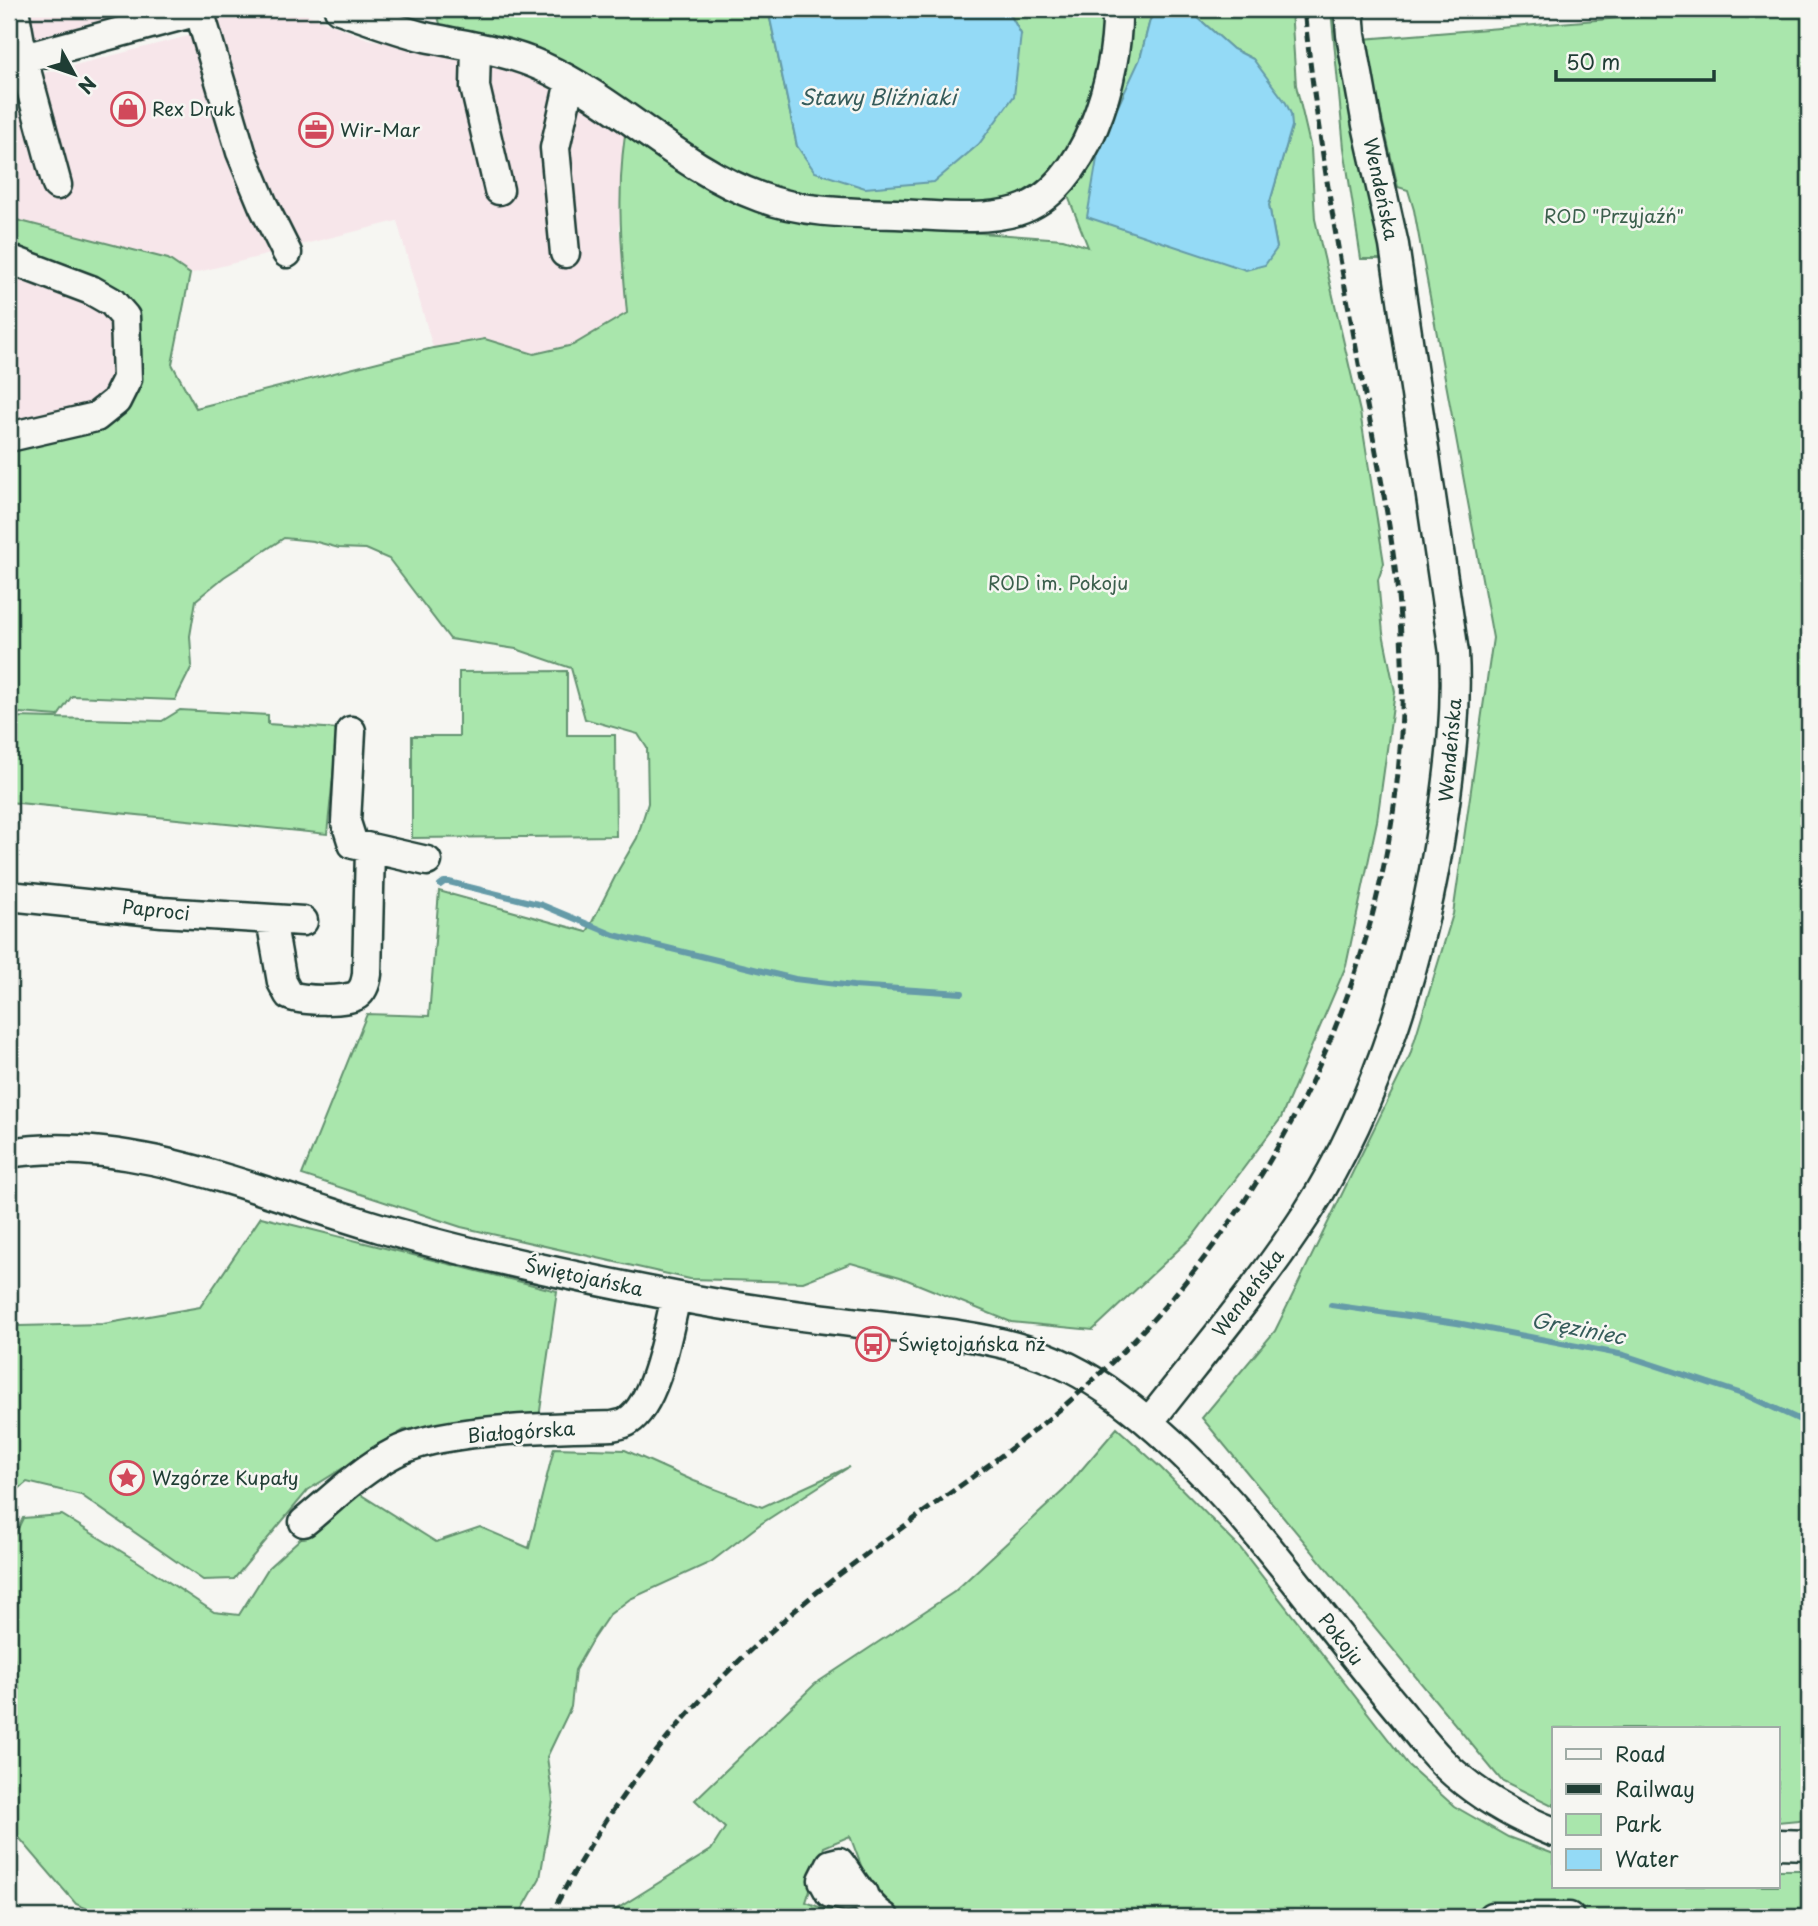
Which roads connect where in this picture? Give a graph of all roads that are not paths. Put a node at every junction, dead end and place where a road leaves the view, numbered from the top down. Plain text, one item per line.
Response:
1 (14, 9) edge
2 (339, 9) edge
3 (1117, 9) edge
4 (1349, 9) edge
5 (202, 10) edge
6 (476, 47) junction
7 (16, 61) edge
8 (570, 81) junction
9 (57, 185) dead end
10 (499, 190) dead end
11 (287, 253) dead end
12 (565, 253) dead end
13 (9, 258) edge
14 (9, 436) edge
15 (351, 731) dead end
16 (370, 849) junction
17 (427, 862) dead end
18 (9, 896) edge
19 (271, 919) junction
20 (303, 921) dead end
21 (9, 1153) edge
22 (676, 1297) junction
23 (1149, 1422) junction
24 (304, 1522) dead end
25 (1552, 1831) edge
26 (1780, 1844) edge
27 (1809, 1845) edge
28 (863, 1894) dead end
29 (884, 1917) edge
30 (1492, 1917) edge
31 (1569, 1917) edge

1 - 7 street
2 - 6 street
3 - 8 street
4 - 23 street, Wendeńska
5 - 7 street
5 - 11 street
6 - 8 street
6 - 10 street
7 - 9 street
8 - 12 street
13 - 14 street
15 - 16 street
16 - 17 street
16 - 19 street
18 - 19 street, Paproci
19 - 20 street, Paproci
21 - 22 street, Świętojańska
22 - 23 street, Świętojańska
22 - 24 street, Białogórska
23 - 25 street, Pokoju
26 - 27 street
28 - 29 street
30 - 31 street

